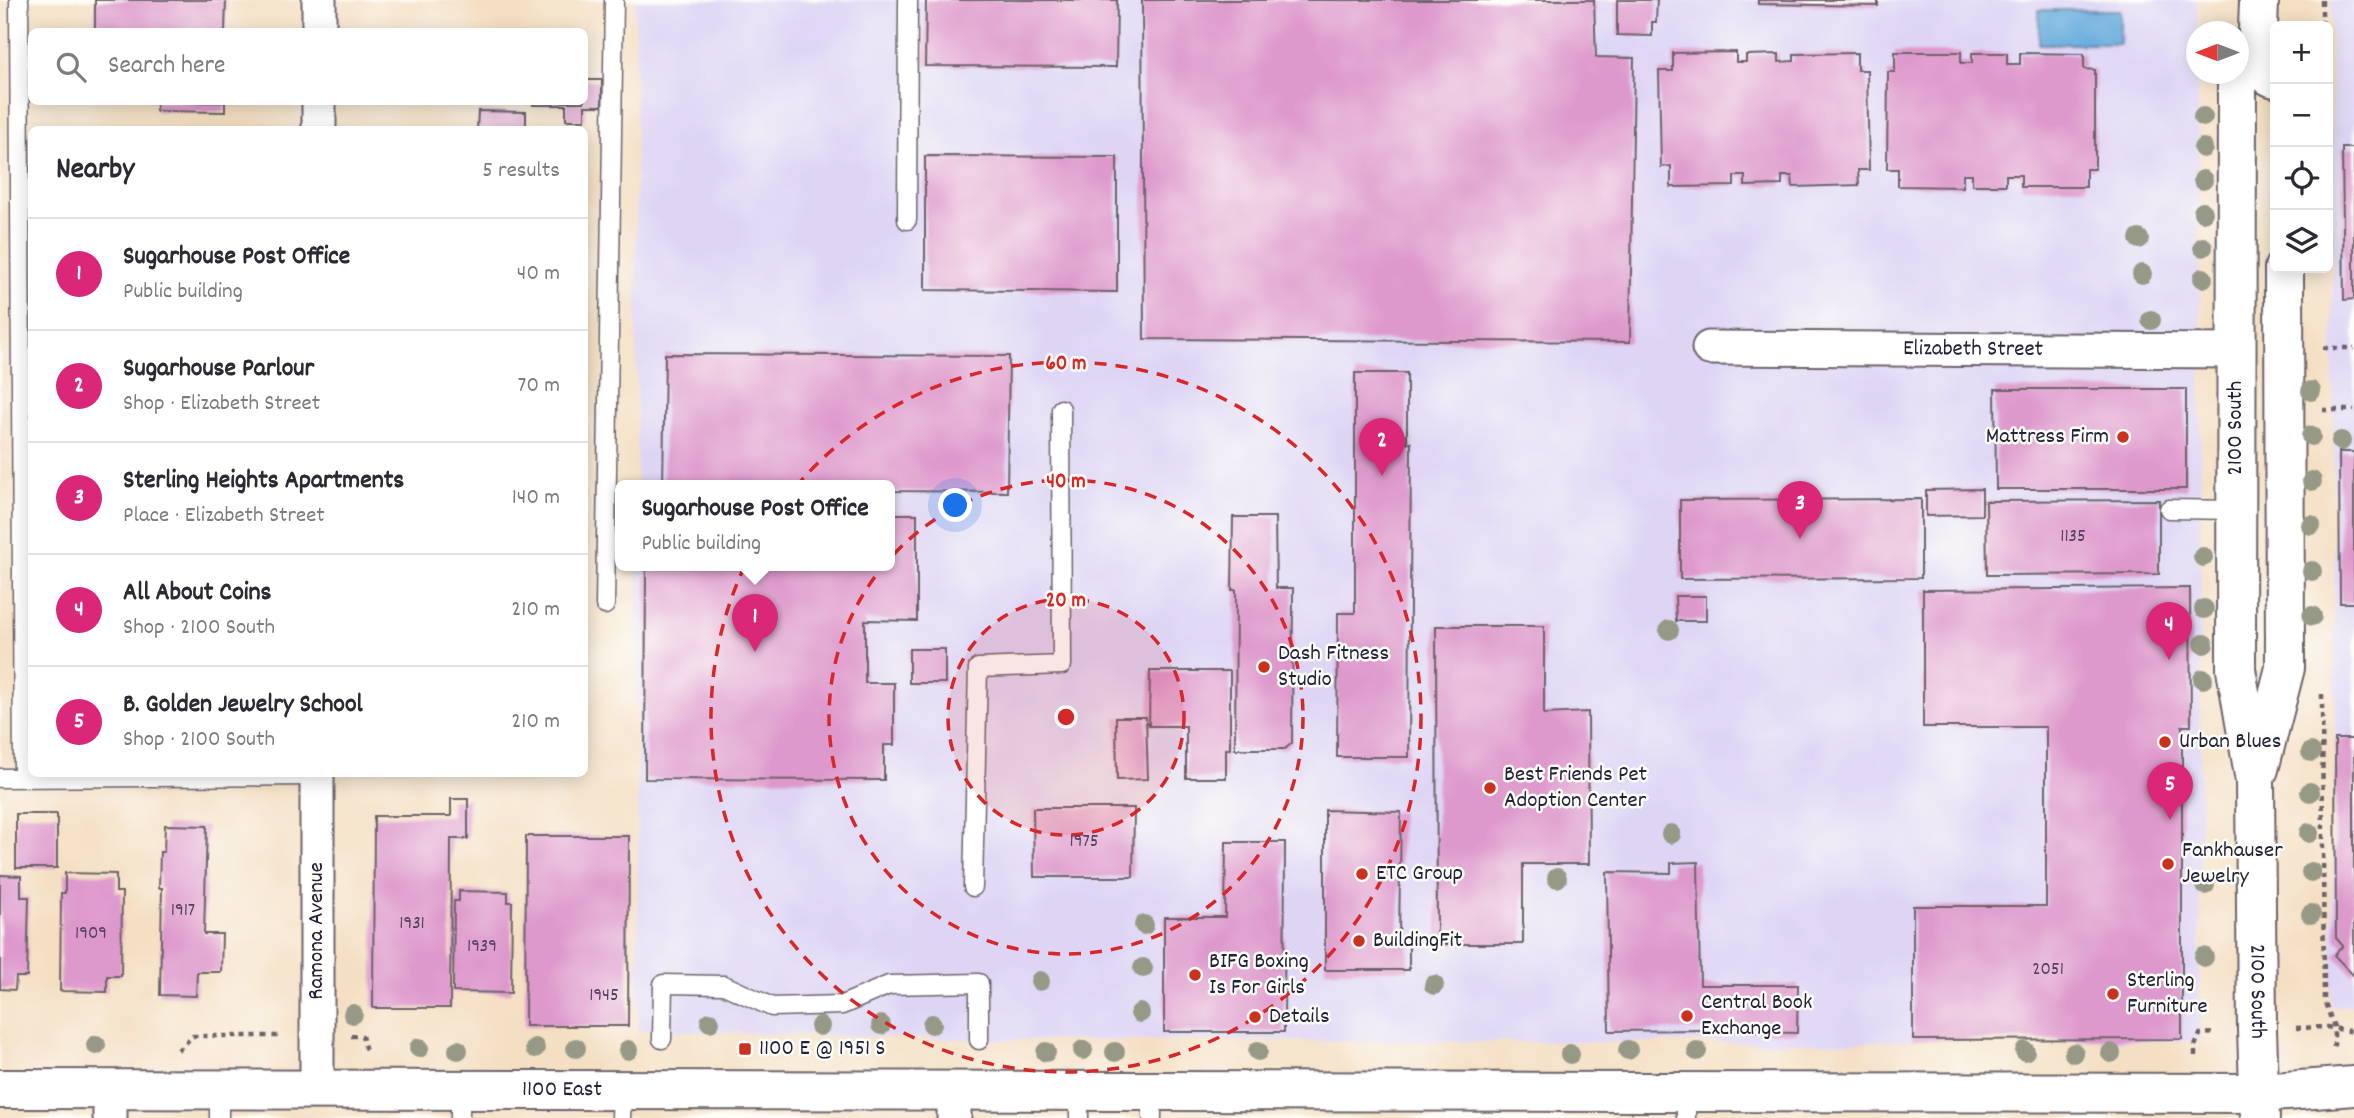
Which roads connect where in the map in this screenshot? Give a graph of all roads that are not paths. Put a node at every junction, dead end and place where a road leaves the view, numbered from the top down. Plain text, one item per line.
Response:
1 (19, 0) edge
2 (319, 0) edge
3 (614, 0) edge
4 (908, 0) edge
5 (2238, 0) edge
6 (2259, 0) edge
7 (2283, 0) edge
8 (2238, 21) edge
9 (2283, 21) edge
10 (319, 28) edge
11 (2270, 76) edge
12 (2237, 84) edge
13 (319, 105) edge
14 (319, 126) edge
15 (908, 220) dead end
16 (2284, 273) edge
17 (1709, 348) dead end
18 (2236, 351) junction
19 (1061, 409) dead end
20 (2169, 509) dead end
21 (2236, 510) junction
22 (605, 605) dead end
23 (121, 777) edge
24 (317, 777) edge
25 (0, 778) edge
26 (23, 778) junction
27 (2255, 781) junction
28 (973, 887) dead end
29 (662, 1039) dead end
30 (979, 1040) dead end
31 (2354, 1086) edge
32 (0, 1089) edge
33 (317, 1089) junction
34 (110, 1104) edge
35 (219, 1104) edge
36 (460, 1104) edge
37 (622, 1104) edge
38 (954, 1104) edge
39 (1079, 1104) edge
40 (1152, 1104) edge
41 (1686, 1105) edge
42 (2259, 1105) edge

1 - 26 lane
2 - 10 street
3 - 22 lane
4 - 15 lane
5 - 8 street
6 - 11 street
7 - 9 street
12 - 18 street, 2100 South
13 - 14 street
16 - 27 street, 2100 South
17 - 18 street, Elizabeth Street
18 - 21 street, 2100 South
19 - 28 lane
20 - 21 lane
21 - 27 street, 2100 South
23 - 26 lane
24 - 33 street, Ramona Avenue
25 - 26 lane
27 - 42 street, 2100 South
29 - 30 lane
31 - 42 street, 1100 East
32 - 34 street, 1100 East
33 - 35 street, 1100 East
33 - 36 street, 1100 East
34 - 35 street, 1100 East
36 - 37 street, 1100 East
37 - 38 street, 1100 East
38 - 39 street, 1100 East
39 - 40 street, 1100 East
40 - 41 street, 1100 East
41 - 42 street, 1100 East

